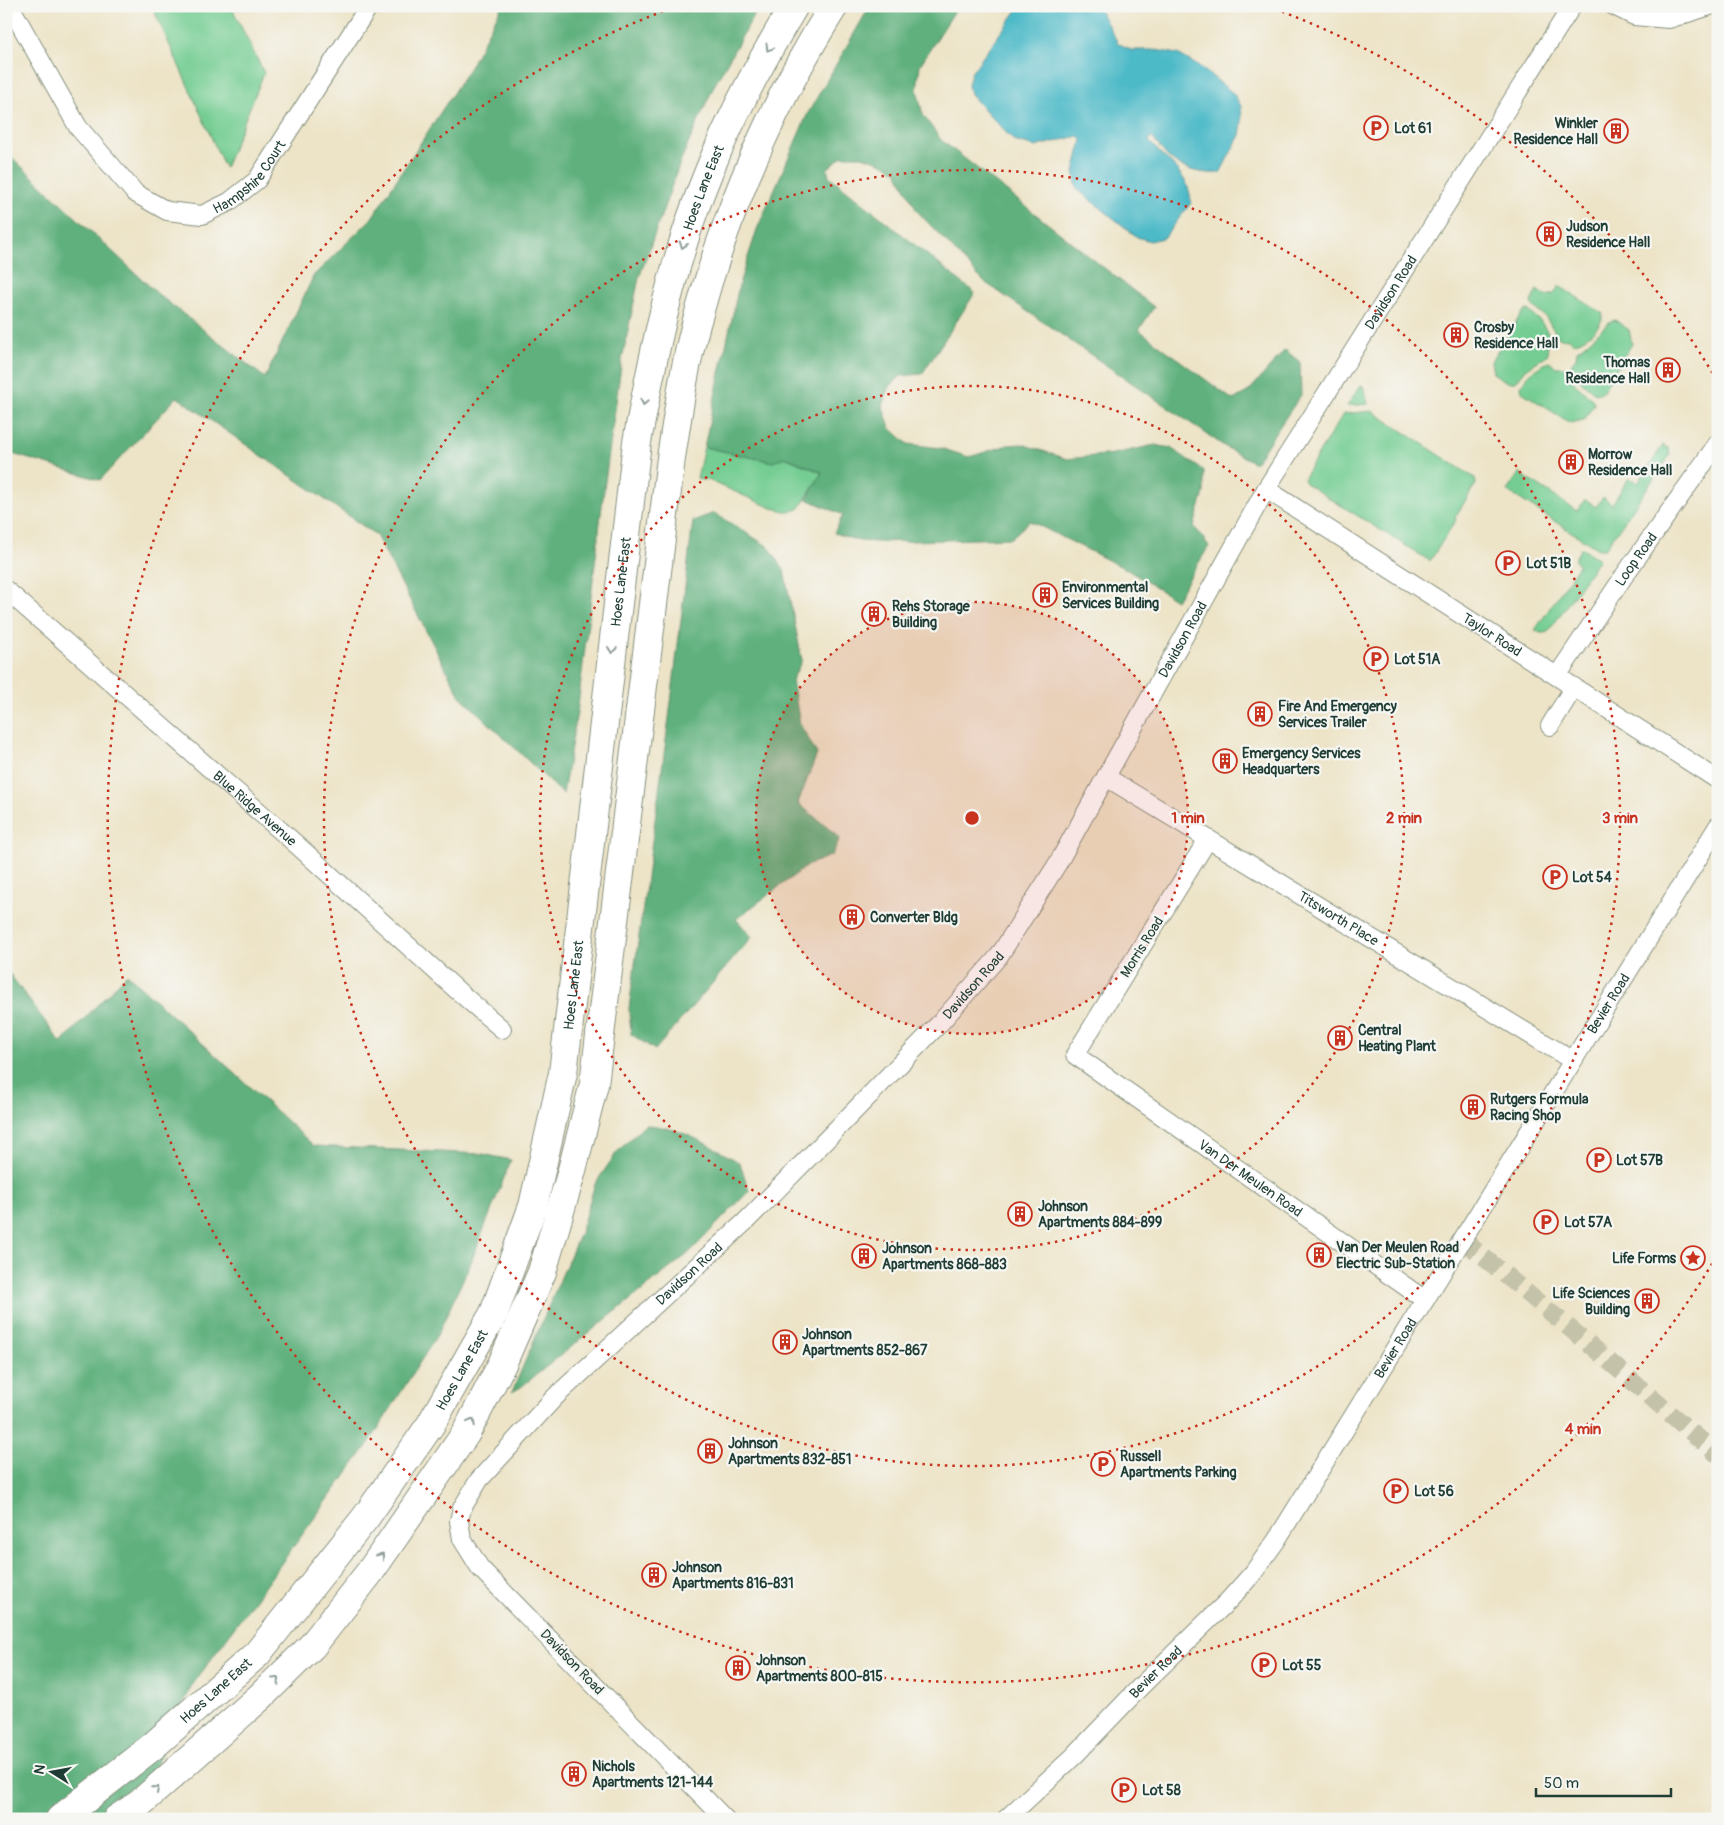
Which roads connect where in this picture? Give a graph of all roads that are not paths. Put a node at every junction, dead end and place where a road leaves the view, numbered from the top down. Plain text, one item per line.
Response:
1 (10, 6) edge
2 (794, 6) edge
3 (834, 6) edge
4 (1572, 6) edge
5 (1614, 6) edge
6 (1710, 6) edge
7 (365, 8) edge
8 (1718, 443) edge
9 (1266, 489) junction
10 (6, 590) edge
11 (1557, 676) junction
12 (1574, 688) junction
13 (1550, 726) dead end
14 (1106, 777) junction
15 (1718, 780) edge
16 (1718, 826) edge
17 (1208, 839) junction
18 (502, 1029) dead end
19 (1075, 1055) joint
20 (1572, 1060) junction
21 (1425, 1300) junction
22 (60, 1819) edge
23 (118, 1819) edge
24 (725, 1819) edge
25 (1006, 1819) edge

1 - 7 street, Hampshire Court
2 -> 22 highway, Hoes Lane East
23 -> 3 highway
4 - 9 street, Davidson Road
5 - 6 street
8 - 11 street, Loop Road
9 - 11 street, Taylor Road
9 - 14 street, Davidson Road
10 - 18 street, Blue Ridge Avenue
11 - 12 street, Taylor Road
12 - 13 street
12 - 15 street, Taylor Road
14 - 17 street, Titsworth Place
14 - 24 street, Davidson Road
16 - 20 street, Bevier Road
17 - 19 street, Morris Road
17 - 20 street, Titsworth Place
19 - 21 street, Van Der Meulen Road
20 - 21 street, Bevier Road
21 - 25 street, Bevier Road

